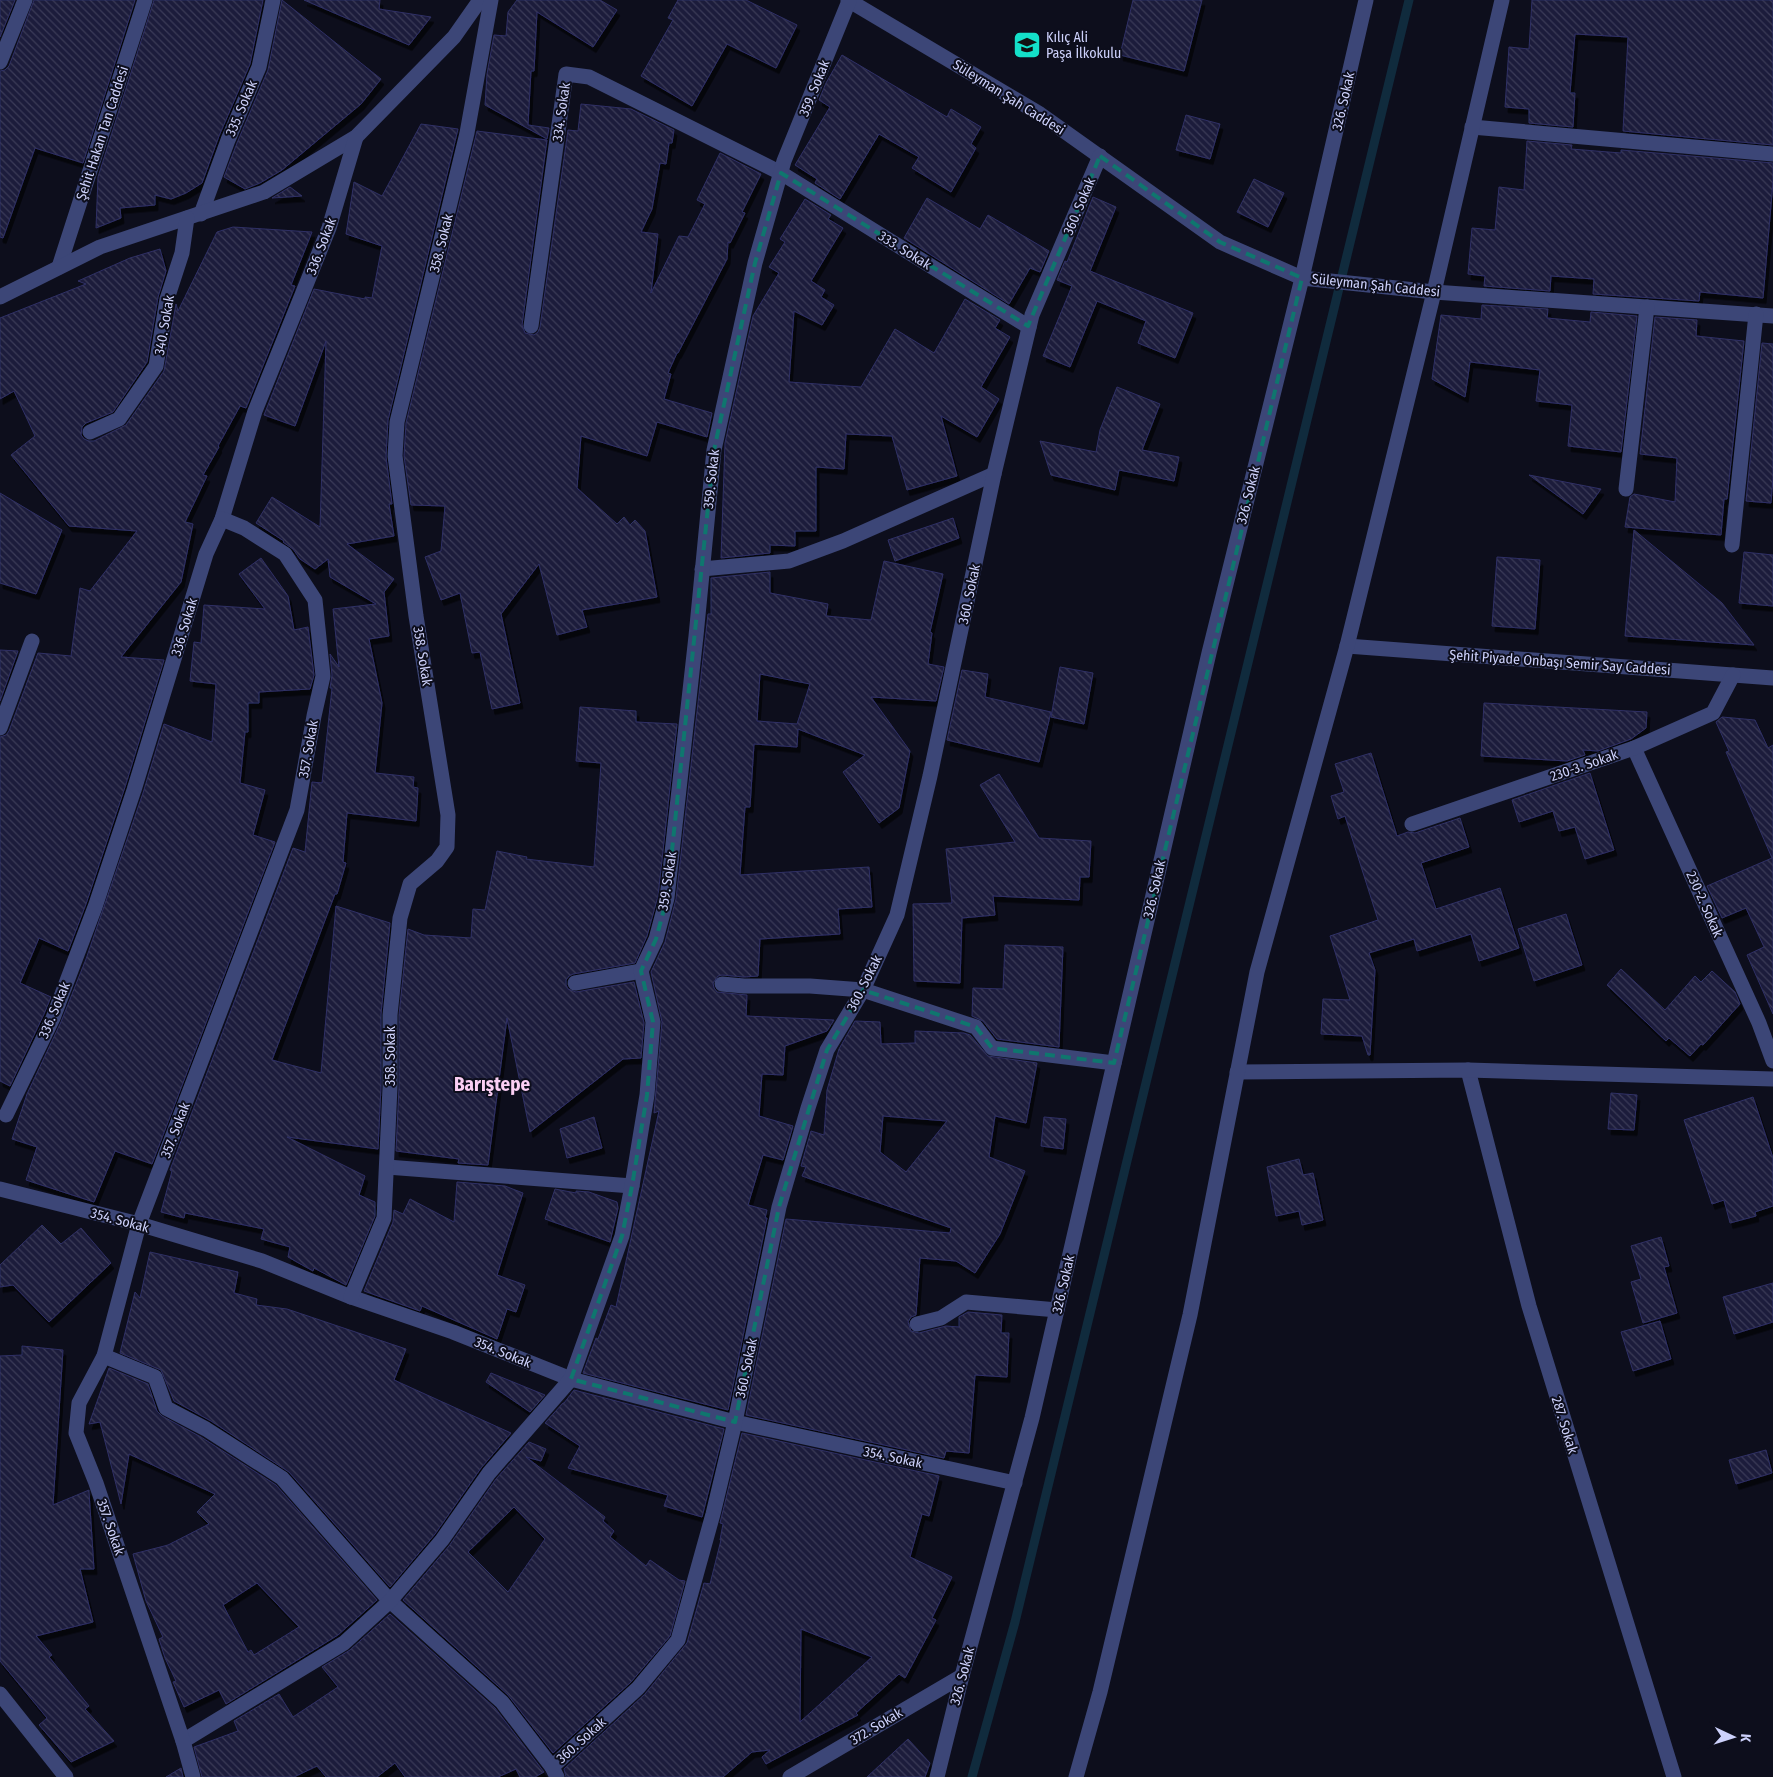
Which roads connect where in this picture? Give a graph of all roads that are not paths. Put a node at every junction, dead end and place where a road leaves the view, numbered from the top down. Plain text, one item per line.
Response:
1 (26, 0) edge
2 (145, 0) edge
3 (273, 0) edge
4 (480, 0) edge
5 (490, 0) edge
6 (1366, 0) edge
7 (1502, 0) edge
8 (848, 1) edge
9 (0, 62) edge
10 (1472, 127) junction
11 (356, 137) junction
12 (1773, 154) edge
13 (1100, 156) junction
14 (781, 173) junction
15 (194, 216) junction
16 (59, 267) junction
17 (1302, 278) junction
18 (1434, 292) junction
19 (0, 297) edge
20 (1647, 307) junction
21 (1756, 314) junction
22 (1773, 316) edge
23 (531, 326) dead end
24 (1029, 327) junction
25 (90, 432) dead end
26 (994, 474) junction
27 (1626, 489) dead end
28 (222, 519) junction
29 (1732, 545) dead end
30 (702, 570) junction
31 (32, 641) dead end
32 (1347, 646) junction
33 (1733, 675) junction
34 (1773, 678) edge
35 (0, 728) edge
36 (1634, 748) junction
37 (1412, 824) dead end
38 (641, 971) junction
39 (575, 984) dead end
40 (722, 984) dead end
41 (863, 990) junction
42 (1773, 1061) edge
43 (1114, 1063) junction
44 (1468, 1070) junction
45 (1237, 1072) junction
46 (1773, 1079) edge
47 (2, 1117) edge
48 (387, 1167) junction
49 (632, 1186) junction
50 (0, 1189) edge
51 (139, 1224) junction
52 (351, 1297) junction
53 (1057, 1310) junction
54 (917, 1324) dead end
55 (104, 1356) junction
56 (571, 1379) junction
57 (735, 1422) junction
58 (1014, 1483) junction
59 (390, 1602) junction
60 (962, 1676) junction
61 (0, 1694) edge
62 (183, 1741) junction
63 (555, 1772) edge
64 (66, 1777) edge
65 (193, 1777) edge
66 (790, 1777) edge
67 (937, 1777) edge
68 (1076, 1777) edge
69 (1674, 1777) edge

1 - 9 street
2 - 16 street, Şehit Hakan Tan Caddesi
3 - 15 street, 335. Sokak
4 - 11 street
5 - 48 street, 358. Sokak
6 - 17 street, 326. Sokak
7 - 10 street
8 - 13 street, Süleyman Şah Caddesi
8 - 14 street, 359. Sokak
10 - 12 street
10 - 18 street
11 - 15 street
11 - 28 street, 336. Sokak
13 - 17 street, Süleyman Şah Caddesi
13 - 24 street, 360. Sokak
14 - 23 street, 334. Sokak
14 - 24 street, 333. Sokak
14 - 30 street, 359. Sokak
15 - 16 street
15 - 25 street, 340. Sokak
16 - 19 street
17 - 18 street, Süleyman Şah Caddesi
17 - 43 street, 326. Sokak
18 - 20 street, Süleyman Şah Caddesi
18 - 32 street
20 - 21 street, Süleyman Şah Caddesi
20 - 27 street
21 - 22 street, Süleyman Şah Caddesi
21 - 29 street
24 - 26 street, 360. Sokak
26 - 30 street
26 - 41 street, 360. Sokak
28 - 47 street, 336. Sokak
28 - 51 street, 357. Sokak
30 - 38 street, 359. Sokak
31 - 35 street
32 - 33 street, Şehit Piyade Onbaşı Semir Say Caddesi
32 - 45 street
33 - 34 street, Şehit Piyade Onbaşı Semir Say Caddesi
33 - 36 street, 230-3. Sokak
36 - 37 street, 230-3. Sokak
36 - 42 street, 230-2. Sokak
38 - 39 street
38 - 49 street
40 - 41 street
41 - 43 street
41 - 57 street, 360. Sokak
43 - 53 street, 326. Sokak
44 - 45 street
44 - 46 street
44 - 69 street, 287. Sokak
45 - 68 street
48 - 49 street
48 - 52 street, 358. Sokak
49 - 56 street
50 - 51 street, 354. Sokak
51 - 52 street, 354. Sokak
51 - 55 street, 357. Sokak
52 - 56 street, 354. Sokak
53 - 54 street
53 - 58 street, 326. Sokak
55 - 59 street
55 - 62 street, 357. Sokak
56 - 57 street, 354. Sokak
56 - 59 street
57 - 58 street, 354. Sokak
57 - 63 street, 360. Sokak
58 - 60 street, 326. Sokak
59 - 62 street
59 - 63 street
60 - 66 street, 372. Sokak
60 - 67 street, 326. Sokak
61 - 64 street
62 - 65 street, 357. Sokak

